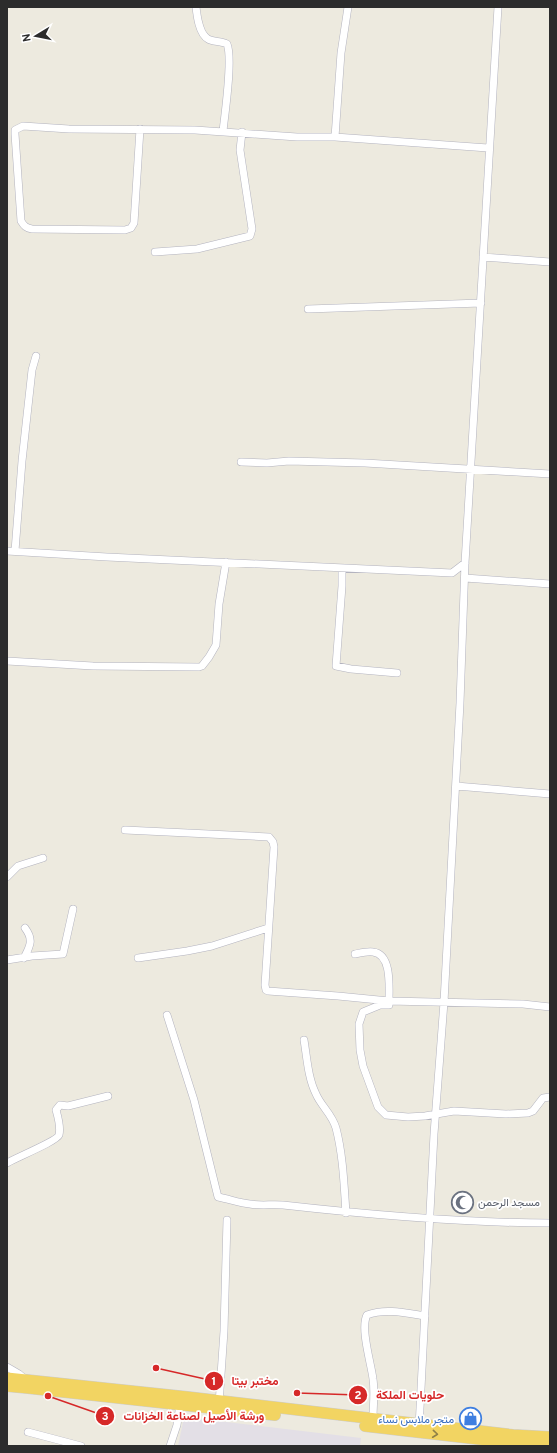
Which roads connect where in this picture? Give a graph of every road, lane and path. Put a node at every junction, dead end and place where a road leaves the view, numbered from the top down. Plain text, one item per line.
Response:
1 (196, 7) edge
2 (348, 7) edge
3 (498, 7) edge
4 (140, 129) junction
5 (224, 131) junction
6 (242, 132) junction
7 (335, 137) junction
8 (488, 148) junction
9 (156, 252) dead end
10 (483, 257) junction
11 (550, 262) edge
12 (481, 303) junction
13 (308, 309) dead end
14 (36, 356) dead end
15 (241, 462) dead end
16 (471, 469) junction
17 (550, 474) edge
18 (11, 551) edge
19 (226, 562) junction
20 (465, 563) junction
21 (342, 568) junction
22 (452, 572) junction
23 (464, 580) junction
24 (550, 584) edge
25 (7, 661) edge
26 (397, 673) dead end
27 (456, 786) junction
28 (550, 794) edge
29 (125, 830) dead end
30 (43, 858) dead end
31 (7, 877) edge
32 (73, 909) dead end
33 (25, 928) dead end
34 (268, 928) junction
35 (355, 954) dead end
36 (24, 958) junction
37 (138, 958) dead end
38 (7, 960) edge
39 (389, 1001) junction
40 (444, 1004) junction
41 (550, 1006) edge
42 (167, 1015) dead end
43 (304, 1040) dead end
44 (108, 1096) dead end
45 (550, 1097) edge
46 (436, 1114) junction
47 (7, 1163) edge
48 (346, 1213) junction
49 (430, 1218) junction
50 (227, 1220) dead end
51 (550, 1223) edge
52 (425, 1316) junction
53 (7, 1367) edge
54 (7, 1378) edge
55 (27, 1384) junction
56 (7, 1386) edge
57 (180, 1404) junction
58 (219, 1405) junction
59 (373, 1419) junction
60 (419, 1428) junction
61 (28, 1432) dead end
62 (550, 1437) edge
63 (512, 1444) edge
64 (550, 1445) edge
65 (81, 1446) edge
66 (170, 1446) edge

1 - 5 street
2 - 7 street
3 - 8 street
4 - 4 street
4 - 5 street
5 - 6 street
6 - 7 street
6 - 9 street
7 - 8 street
8 - 10 street
10 - 11 street
10 - 12 street
12 - 13 street
12 - 16 street
14 - 18 street
15 - 16 street
16 - 17 street
16 - 20 street
18 - 19 street
19 - 21 street
19 - 25 street
20 - 22 street
20 - 23 street
21 - 22 street
21 - 26 street
22 - 23 street
23 - 24 street
23 - 27 street
27 - 28 street
27 - 40 street
29 - 34 street
30 - 31 street
32 - 36 street
33 - 36 street
34 - 37 street
34 - 39 street
35 - 39 street
36 - 38 street
39 - 40 street
40 - 41 street
40 - 46 street
40 - 46 street
42 - 48 street
43 - 48 street
44 - 47 street
45 - 46 street
46 - 49 street
48 - 49 street
49 - 51 street
49 - 52 street
50 - 58 street
52 - 59 street
52 - 60 street
53 - 55 street
54 - 55 highway
55 - 56 highway
55 - 57 highway
55 - 58 highway
57 - 58 highway
57 - 66 street
58 - 59 highway
58 - 60 highway
59 - 60 highway
60 - 62 highway
60 -> 63 highway
61 - 65 street
63 - 64 highway

